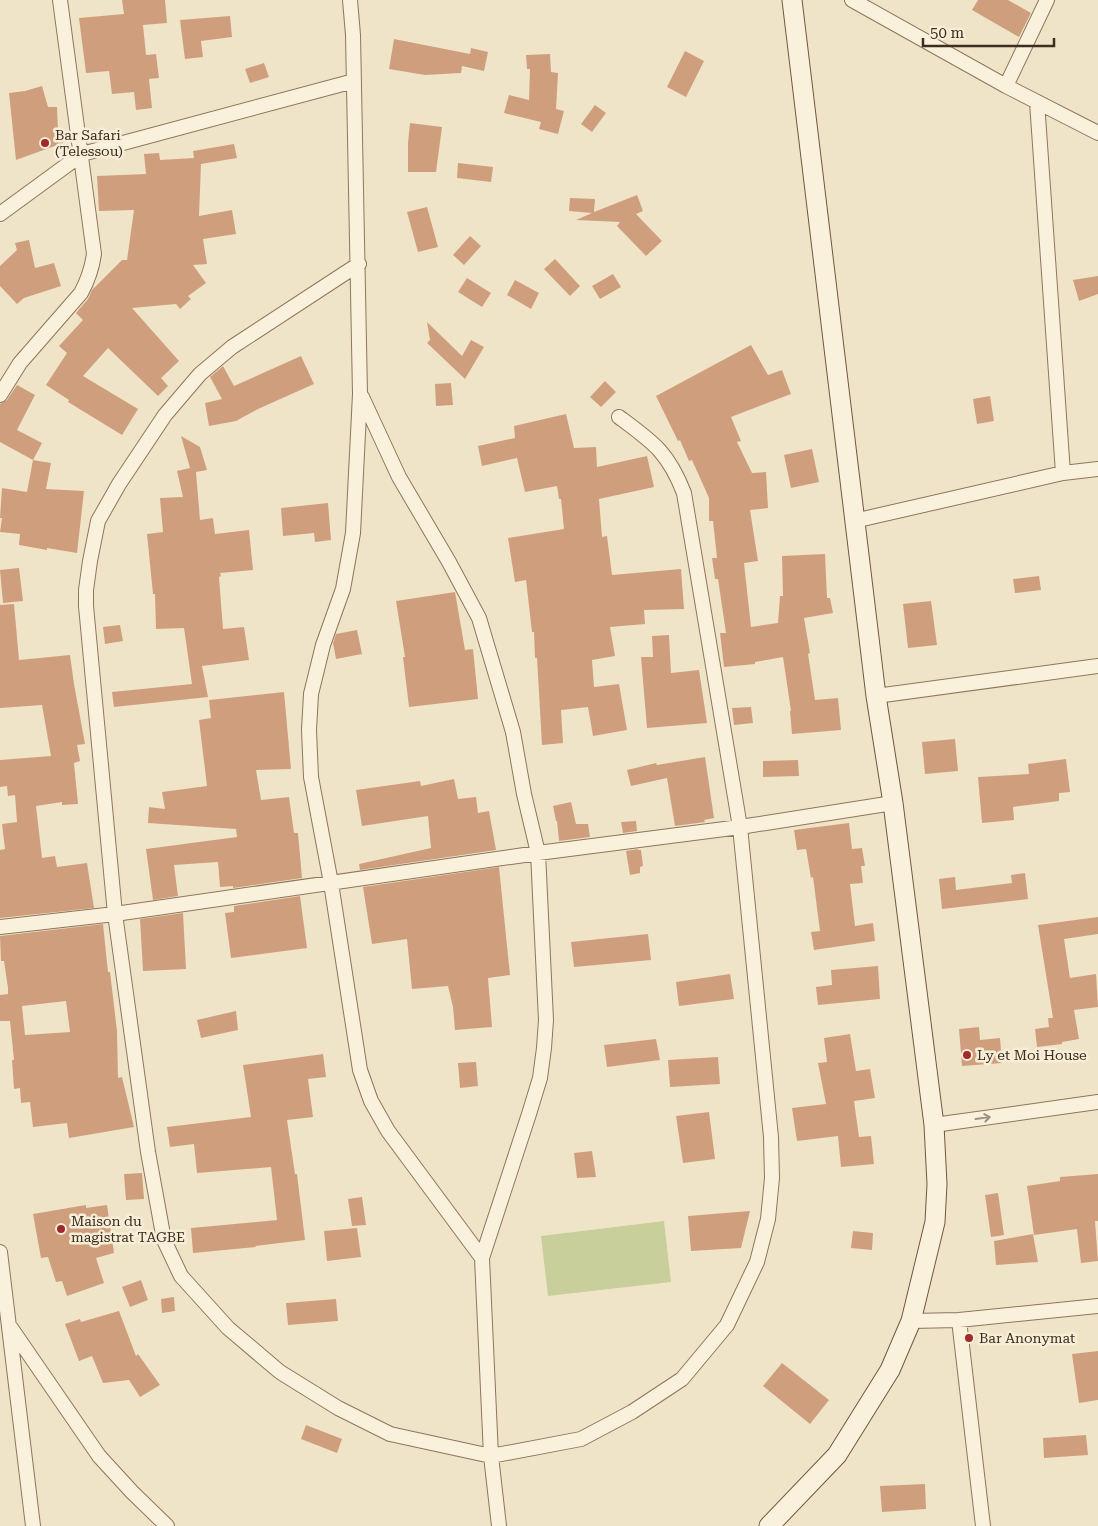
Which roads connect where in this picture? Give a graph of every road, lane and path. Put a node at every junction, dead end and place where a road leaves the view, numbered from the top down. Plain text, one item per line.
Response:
1 (60, 0) edge
2 (350, 0) edge
3 (792, 0) edge
4 (852, 0) edge
5 (1047, 0) edge
6 (354, 81) junction
7 (1006, 86) junction
8 (1037, 102) junction
9 (1098, 133) edge
10 (82, 154) junction
11 (0, 214) edge
12 (359, 264) junction
13 (360, 394) junction
14 (0, 395) edge
15 (619, 417) dead end
16 (1098, 469) edge
17 (1063, 473) junction
18 (854, 521) junction
19 (1098, 666) edge
20 (876, 696) junction
21 (893, 803) junction
22 (740, 826) junction
23 (538, 853) junction
24 (331, 883) junction
25 (115, 914) junction
26 (0, 927) edge
27 (1098, 1102) edge
28 (934, 1125) junction
29 (0, 1252) edge
30 (482, 1258) junction
31 (1098, 1306) edge
32 (959, 1320) junction
33 (911, 1321) junction
34 (9, 1325) junction
35 (491, 1456) junction
36 (33, 1526) edge
37 (167, 1526) edge
38 (499, 1526) edge
39 (768, 1526) edge
40 (983, 1526) edge

1 - 10 street
2 - 6 street
3 - 18 street
4 - 7 street
5 - 7 street
6 - 10 street
6 - 12 street
7 - 8 street
8 - 9 street
8 - 17 street
10 - 11 street
10 - 14 street
12 - 13 street
12 - 25 street
13 - 23 street
13 - 24 street
15 - 22 street
16 - 17 street
17 - 18 street
18 - 20 street
19 - 20 street
20 - 21 street
21 - 22 street
21 - 28 street
22 - 23 street
22 - 35 street
23 - 24 street
23 - 30 street
24 - 25 street
24 - 30 street
25 - 26 street
25 - 35 street
28 -> 27 street
28 - 33 street
29 - 34 street
30 - 35 street
31 - 32 street
32 - 33 street
32 - 40 street
33 - 39 street
34 - 36 street
34 - 37 street
35 - 38 street

